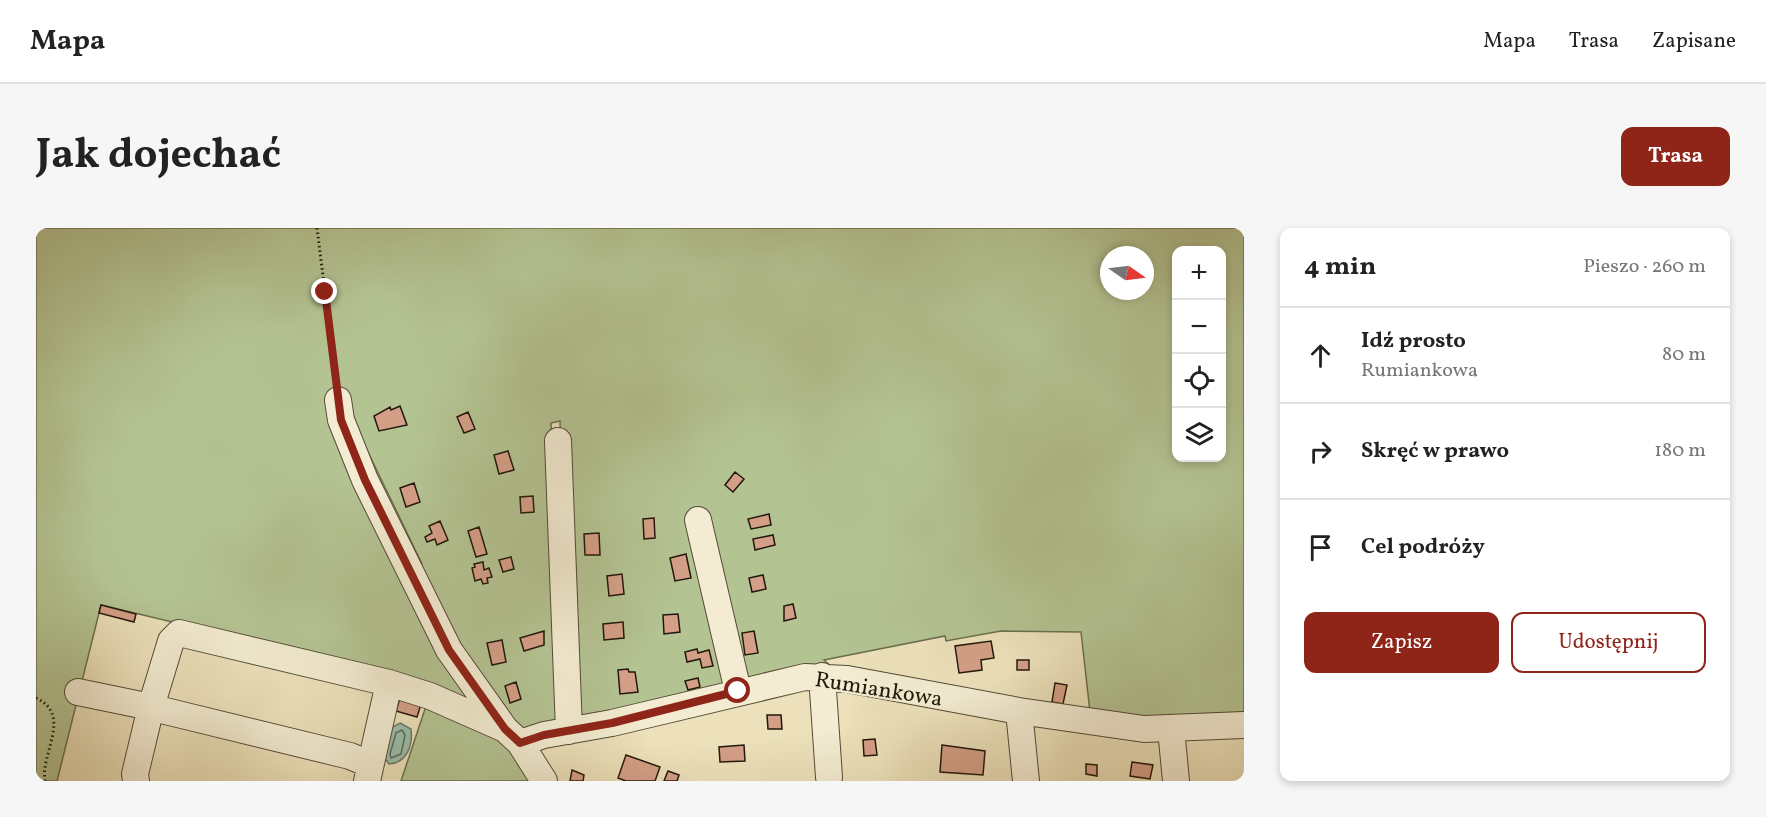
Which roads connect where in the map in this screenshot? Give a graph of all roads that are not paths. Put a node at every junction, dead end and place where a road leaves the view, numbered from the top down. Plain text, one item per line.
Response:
1 (338, 399) road end
2 (558, 441) dead end
3 (698, 520) dead end
4 (822, 676) junction
5 (389, 683) junction
6 (738, 691) junction
7 (78, 692) dead end
8 (151, 707) junction
9 (1018, 711) junction
10 (1244, 725) edge
11 (1171, 729) junction
12 (569, 731) junction
13 (513, 736) junction
14 (368, 772) edge
15 (829, 777) dead end
16 (136, 781) edge
17 (544, 781) edge
18 (1026, 781) edge
19 (1176, 781) edge

1 - 13 street
2 - 12 street
3 - 6 street
4 - 6 street, Rumiankowa
4 - 9 street, Rumiankowa
4 - 15 street
5 - 8 street
5 - 13 street
5 - 14 street
6 - 12 street, Rumiankowa
7 - 8 street
8 - 14 street
8 - 16 street
9 - 11 street, Rumiankowa
9 - 18 street
10 - 11 street, Rumiankowa
11 - 19 street
12 - 13 street, Rumiankowa
13 - 17 street

